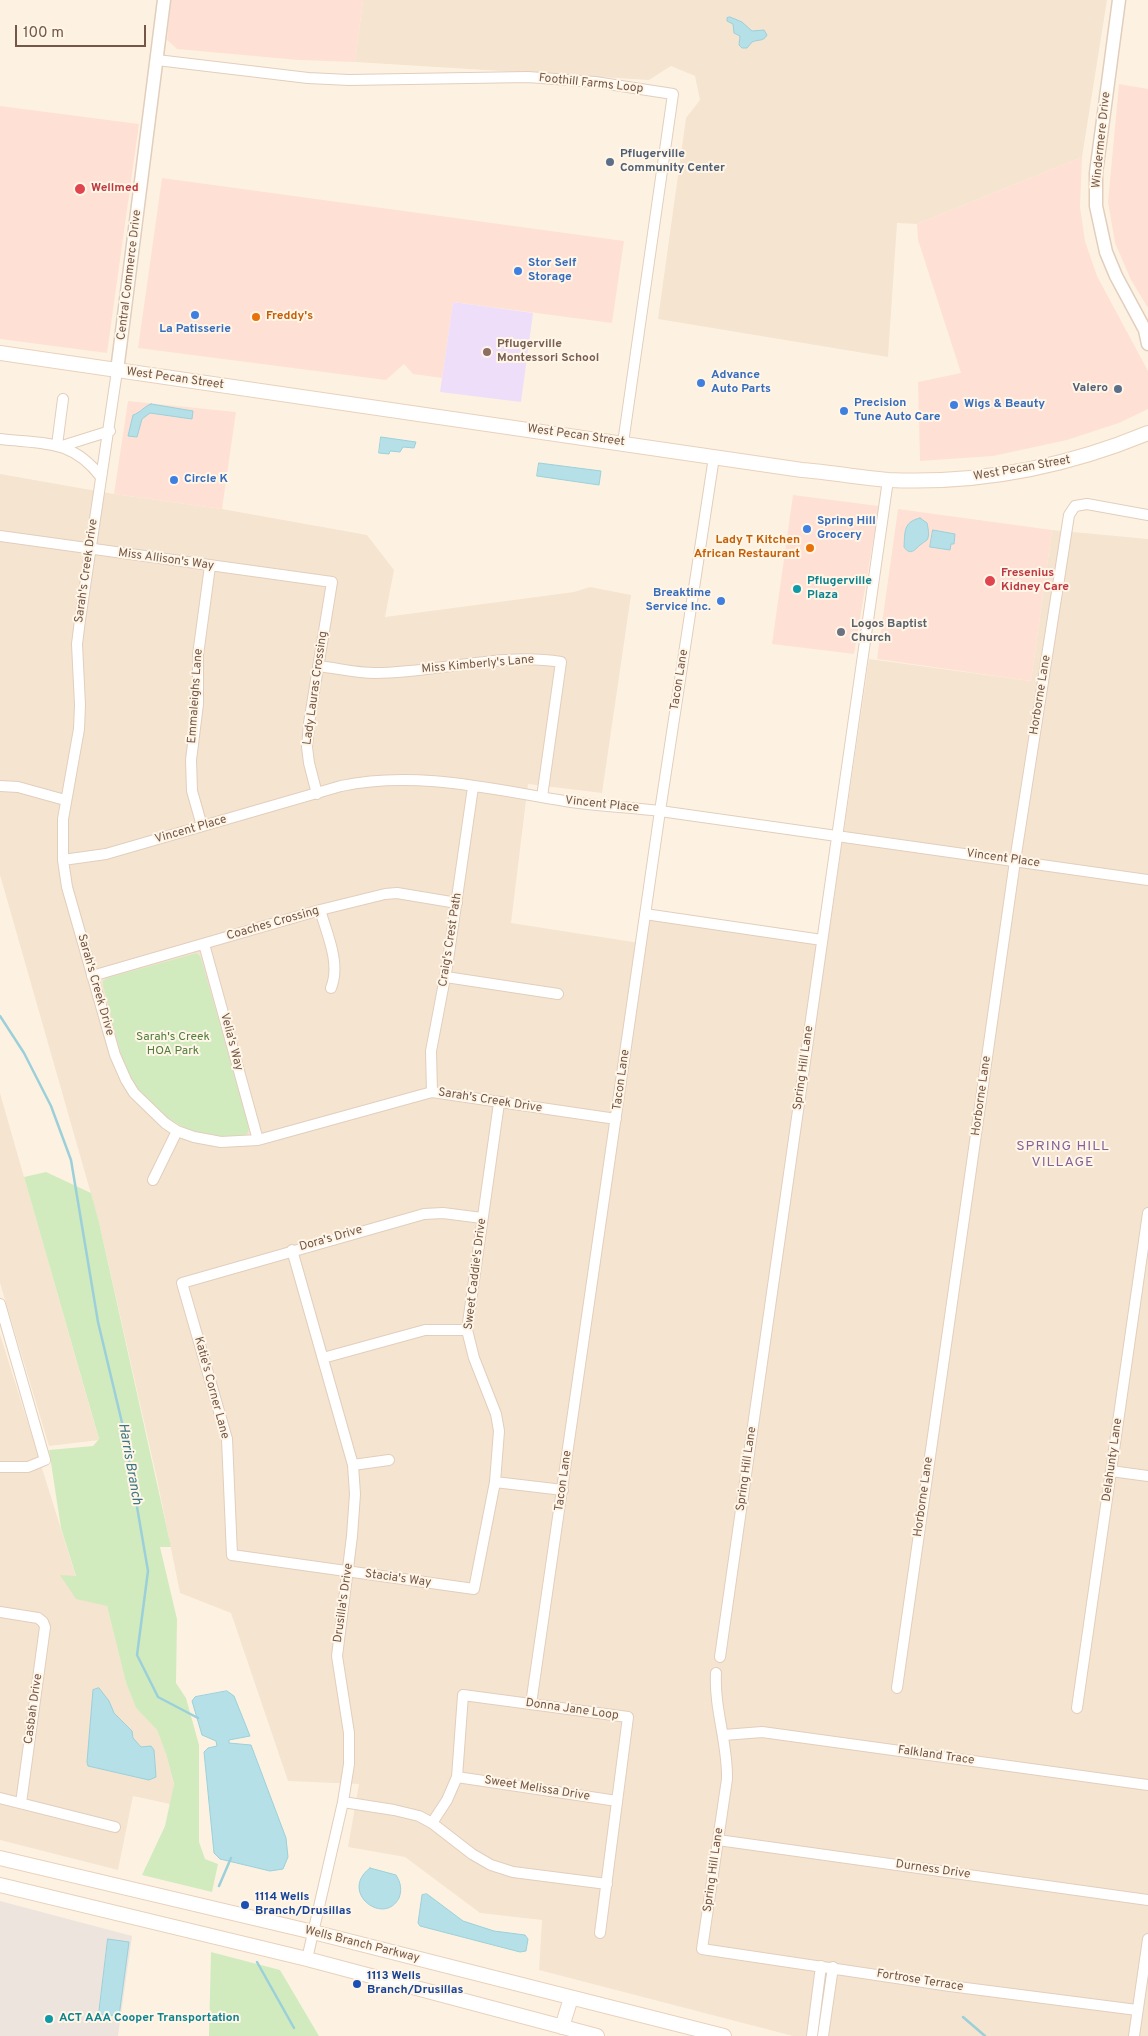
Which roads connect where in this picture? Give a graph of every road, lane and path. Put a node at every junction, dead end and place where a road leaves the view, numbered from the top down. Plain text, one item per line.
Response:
1 (164, 0) edge
2 (1119, 0) edge
3 (157, 60) junction
4 (1146, 332) edge
5 (1148, 344) edge
6 (0, 352) edge
7 (117, 371) junction
8 (63, 398) dead end
9 (110, 431) junction
10 (1148, 433) edge
11 (0, 439) edge
12 (623, 442) junction
13 (60, 446) junction
14 (714, 457) junction
15 (101, 477) junction
16 (888, 480) junction
17 (1148, 515) edge
18 (0, 536) edge
19 (90, 549) junction
20 (210, 566) junction
21 (332, 582) joint
22 (318, 666) junction
23 (0, 786) edge
24 (473, 787) junction
25 (317, 794) junction
26 (542, 797) junction
27 (66, 800) junction
28 (660, 811) junction
29 (202, 826) junction
30 (838, 836) junction
31 (63, 860) junction
32 (1015, 861) junction
33 (1148, 880) edge
34 (457, 903) junction
35 (320, 910) junction
36 (645, 914) junction
37 (822, 940) junction
38 (204, 944) junction
39 (92, 976) junction
40 (446, 977) junction
41 (331, 988) dead end
42 (558, 994) dead end
43 (432, 1092) junction
44 (499, 1103) junction
45 (616, 1119) junction
46 (177, 1131) junction
47 (258, 1140) junction
48 (153, 1180) dead end
49 (1148, 1212) edge
50 (482, 1218) junction
51 (292, 1250) junction
52 (182, 1283) joint
53 (0, 1304) edge
54 (3, 1326) edge
55 (468, 1330) junction
56 (322, 1358) junction
57 (389, 1460) dead end
58 (353, 1465) junction
59 (0, 1467) edge
60 (1111, 1471) junction
61 (1148, 1476) edge
62 (495, 1482) junction
63 (563, 1490) junction
64 (232, 1555) joint
65 (349, 1572) junction
66 (474, 1589) joint
67 (0, 1612) edge
68 (720, 1657) dead end
69 (716, 1673) dead end
70 (897, 1688) dead end
71 (531, 1704) junction
72 (1077, 1708) dead end
73 (724, 1735) junction
74 (457, 1777) junction
75 (1148, 1785) edge
76 (0, 1798) edge
77 (617, 1801) junction
78 (343, 1802) junction
79 (21, 1803) junction
80 (432, 1823) junction
81 (115, 1827) dead end
82 (718, 1840) junction
83 (0, 1858) edge
84 (606, 1884) junction
85 (0, 1885) edge
86 (1148, 1900) edge
87 (313, 1932) junction
88 (600, 1933) dead end
89 (1148, 1939) edge
90 (702, 1949) joint
91 (307, 1959) junction
92 (821, 1966) junction
93 (833, 1967) junction
94 (572, 1998) junction
95 (1138, 2010) junction
96 (562, 2027) junction
97 (597, 2036) edge
98 (724, 2036) edge
99 (812, 2036) edge
100 (824, 2036) edge
101 (1134, 2036) edge

1 - 3 street, Central Commerce Drive
2 - 4 street, Windermere Drive
3 - 7 street, Central Commerce Drive
3 - 12 street, Foothill Farms Loop
4 - 5 street, Windermere Drive
6 - 7 main road, West Pecan Street
7 - 9 street, Sarah's Creek Drive
7 - 12 main road, West Pecan Street
8 - 13 street
9 - 13 street
9 - 15 street, Sarah's Creek Drive
10 - 16 main road, West Pecan Street
11 - 13 street
12 - 14 main road, West Pecan Street
13 - 15 street
14 - 16 main road, West Pecan Street
14 - 28 street, Tacon Lane
15 - 19 street, Sarah's Creek Drive
16 - 30 street, Spring Hill Lane
17 - 32 street, Horborne Lane
18 - 19 street, Miss Allison's Way
19 - 20 street, Miss Allison's Way
19 - 27 street, Sarah's Creek Drive
20 - 21 street, Miss Allison's Way
20 - 29 street, Emmaleighs Lane
21 - 22 street, Lady Lauras Crossing
22 - 25 street, Lady Lauras Crossing
22 - 26 street, Miss Kimberly's Lane
23 - 27 street
24 - 25 street, Vincent Place
24 - 26 street, Vincent Place
24 - 34 street, Craig's Crest Path
25 - 29 street, Vincent Place
26 - 28 street, Vincent Place
27 - 31 street, Sarah's Creek Drive
28 - 30 street, Vincent Place
28 - 36 street, Tacon Lane
29 - 31 street, Vincent Place
30 - 32 street, Vincent Place
30 - 37 street, Spring Hill Lane
31 - 39 street, Sarah's Creek Drive
32 - 33 street, Vincent Place
32 - 70 street, Horborne Lane
34 - 35 street, Coaches Crossing
34 - 40 street, Craig's Crest Path
35 - 38 street, Coaches Crossing
35 - 41 street
36 - 37 street
36 - 45 street, Tacon Lane
37 - 68 street, Spring Hill Lane
38 - 39 street, Coaches Crossing
38 - 47 street, Velia's Way
39 - 46 street, Sarah's Creek Drive
40 - 42 street
40 - 43 street, Craig's Crest Path
43 - 44 street, Sarah's Creek Drive
43 - 47 street, Sarah's Creek Drive
44 - 45 street, Sarah's Creek Drive
44 - 50 street, Sweet Caddie's Drive
45 - 63 street, Tacon Lane
46 - 47 street, Sarah's Creek Drive
46 - 48 street
49 - 60 street, Delahunty Lane
50 - 51 street, Dora's Drive
50 - 55 street, Sweet Caddie's Drive
51 - 52 street, Dora's Drive
51 - 56 street, Drusilla's Drive
52 - 64 street, Katie's Corner Lane
53 - 54 street
54 - 59 street
55 - 56 street
55 - 62 street, Sweet Caddie's Drive
56 - 58 street, Drusilla's Drive
57 - 58 street
58 - 65 street, Drusilla's Drive
60 - 61 street
60 - 72 street, Delahunty Lane
62 - 63 street
62 - 66 street, Sweet Caddie's Drive
63 - 71 street, Tacon Lane
64 - 65 street, Stacia's Way
65 - 66 street, Stacia's Way
65 - 78 street, Drusilla's Drive
67 - 79 street, Casbah Drive
69 - 73 street, Spring Hill Lane
71 - 74 street, Donna Jane Loop
71 - 77 street, Donna Jane Loop
73 - 75 street, Falkland Trace
73 - 82 street, Spring Hill Lane
74 - 77 street, Sweet Melissa Drive
74 - 80 street, Donna Jane Loop
76 - 79 street
77 - 84 street, Donna Jane Loop
78 - 80 street
78 - 87 street, Drusilla's Drive
79 - 81 street
80 - 84 street
82 - 86 street, Durness Drive
82 - 90 street, Spring Hill Lane
83 - 87 main road, Wells Branch Parkway
84 - 88 street, Donna Jane Loop
85 - 91 main road
87 - 91 street, Drusilla's Drive
87 - 94 main road, Wells Branch Parkway
89 - 95 street
90 - 92 street, Fortrose Terrace
91 - 96 main road
92 - 93 street, Fortrose Terrace
92 - 99 street
93 - 95 street, Fortrose Terrace
93 - 100 street
94 - 96 main road
94 - 98 main road, Wells Branch Parkway
95 - 101 street
96 - 97 main road

